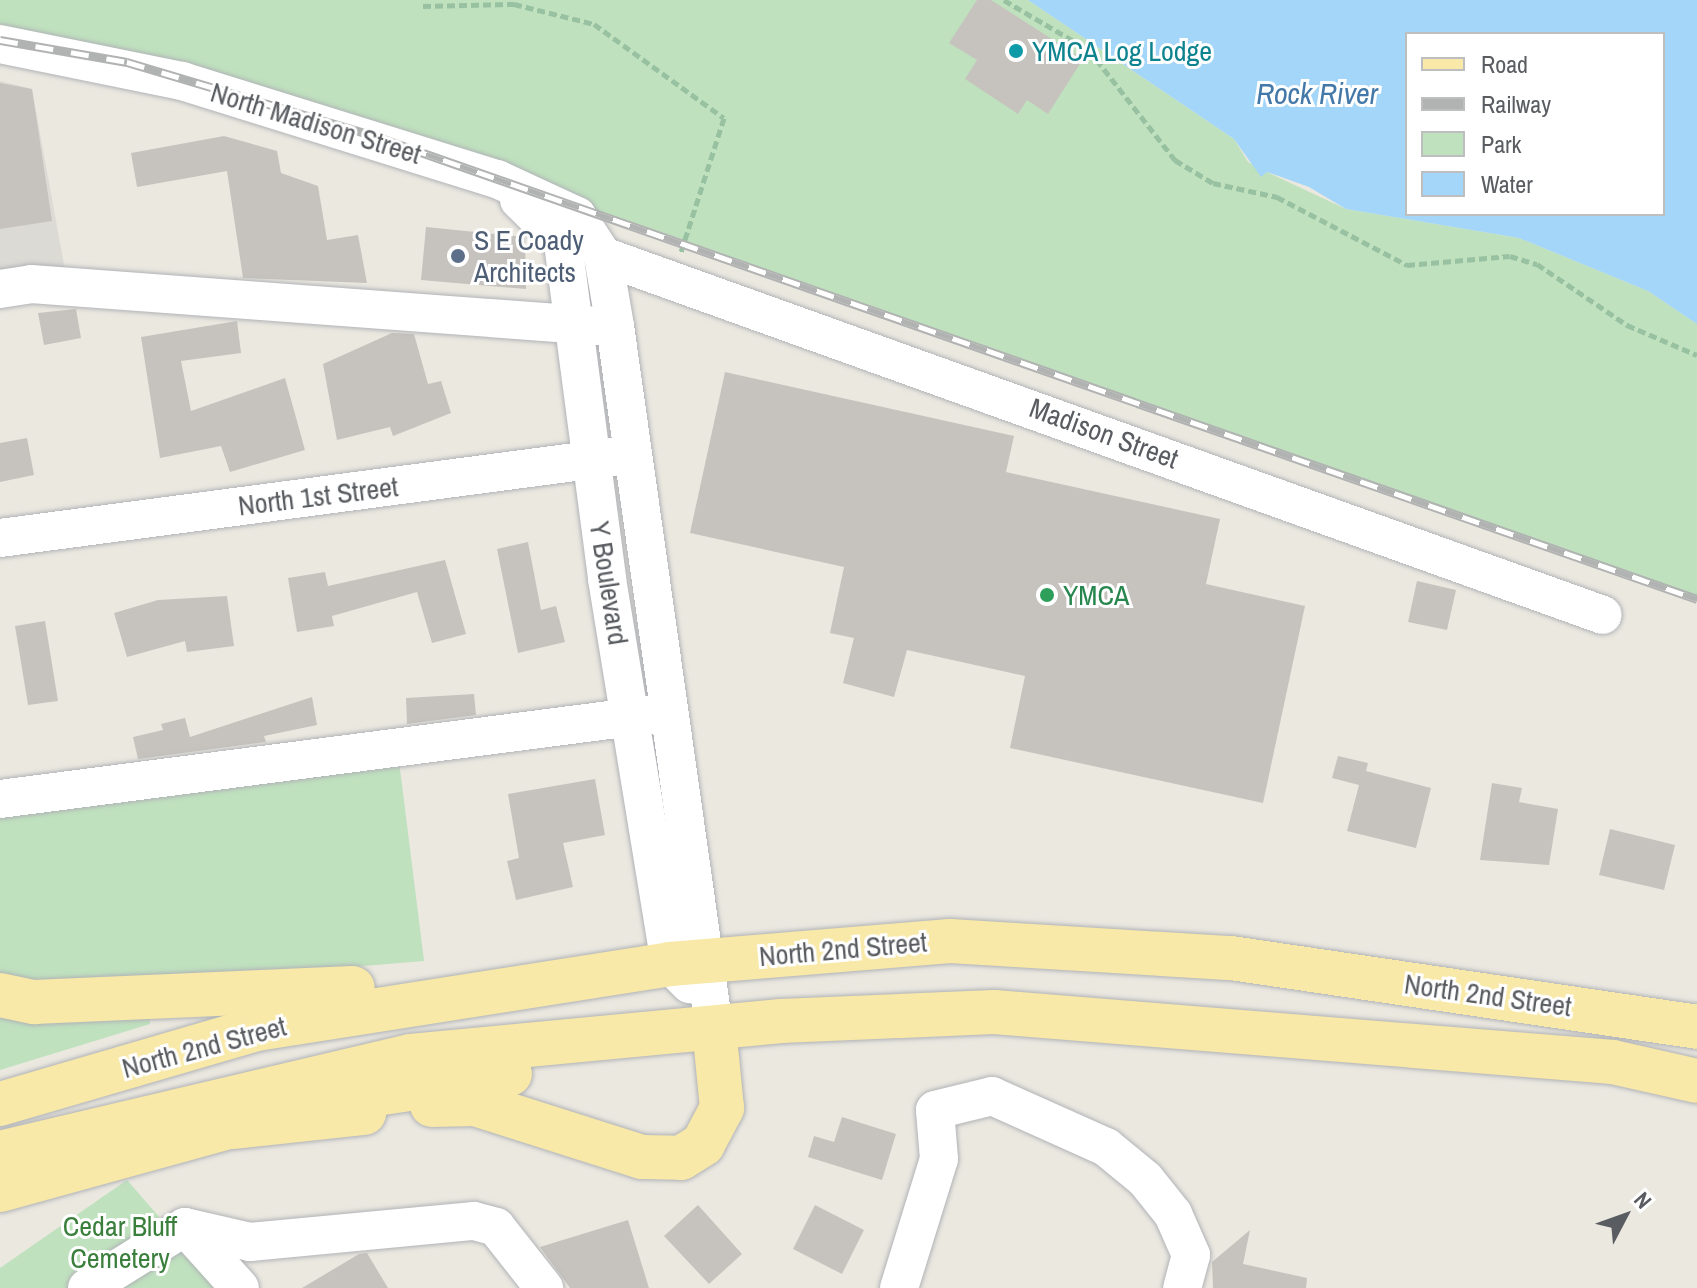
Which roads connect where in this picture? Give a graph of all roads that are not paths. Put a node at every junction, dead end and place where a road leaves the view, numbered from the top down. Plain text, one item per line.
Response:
1 (0, 44) edge
2 (497, 179) junction
3 (603, 256) junction
4 (0, 289) edge
5 (572, 326) junction
6 (615, 326) junction
7 (636, 454) junction
8 (590, 460) junction
9 (0, 538) edge
10 (1603, 615) dead end
11 (649, 714) junction
12 (0, 799) edge
13 (599, 973) junction
14 (698, 987) junction
15 (0, 995) edge
16 (1697, 1027) edge
17 (1697, 1081) edge
18 (0, 1104) edge
19 (232, 1127) junction
20 (0, 1153) edge
21 (0, 1190) edge
22 (185, 1227) junction
23 (87, 1288) edge
24 (240, 1288) edge
25 (544, 1288) edge
26 (899, 1288) edge
27 (1182, 1288) edge

1 - 2 street, North Madison Street
2 - 3 street, North Madison Street
2 - 5 street, Y Boulevard
3 - 6 street, Y Boulevard
3 - 10 street, Madison Street
4 - 5 street
5 - 6 street
5 - 8 street, Y Boulevard
6 - 7 street, Y Boulevard
7 - 8 street, North 1st Street
7 - 11 street, Y Boulevard
8 - 9 street, North 1st Street
8 - 11 street, Y Boulevard
11 - 12 street
11 - 14 street, Y Boulevard
13 - 14 main road, North 2nd Street
13 - 15 main road
13 - 18 main road, North 2nd Street
14 - 16 main road, North 2nd Street
14 - 17 main road, North 2nd Street
14 - 19 main road
14 - 19 main road
14 - 20 main road, North 2nd Street
19 - 21 main road
22 - 23 street
22 - 24 street
22 - 25 street
26 - 27 street

